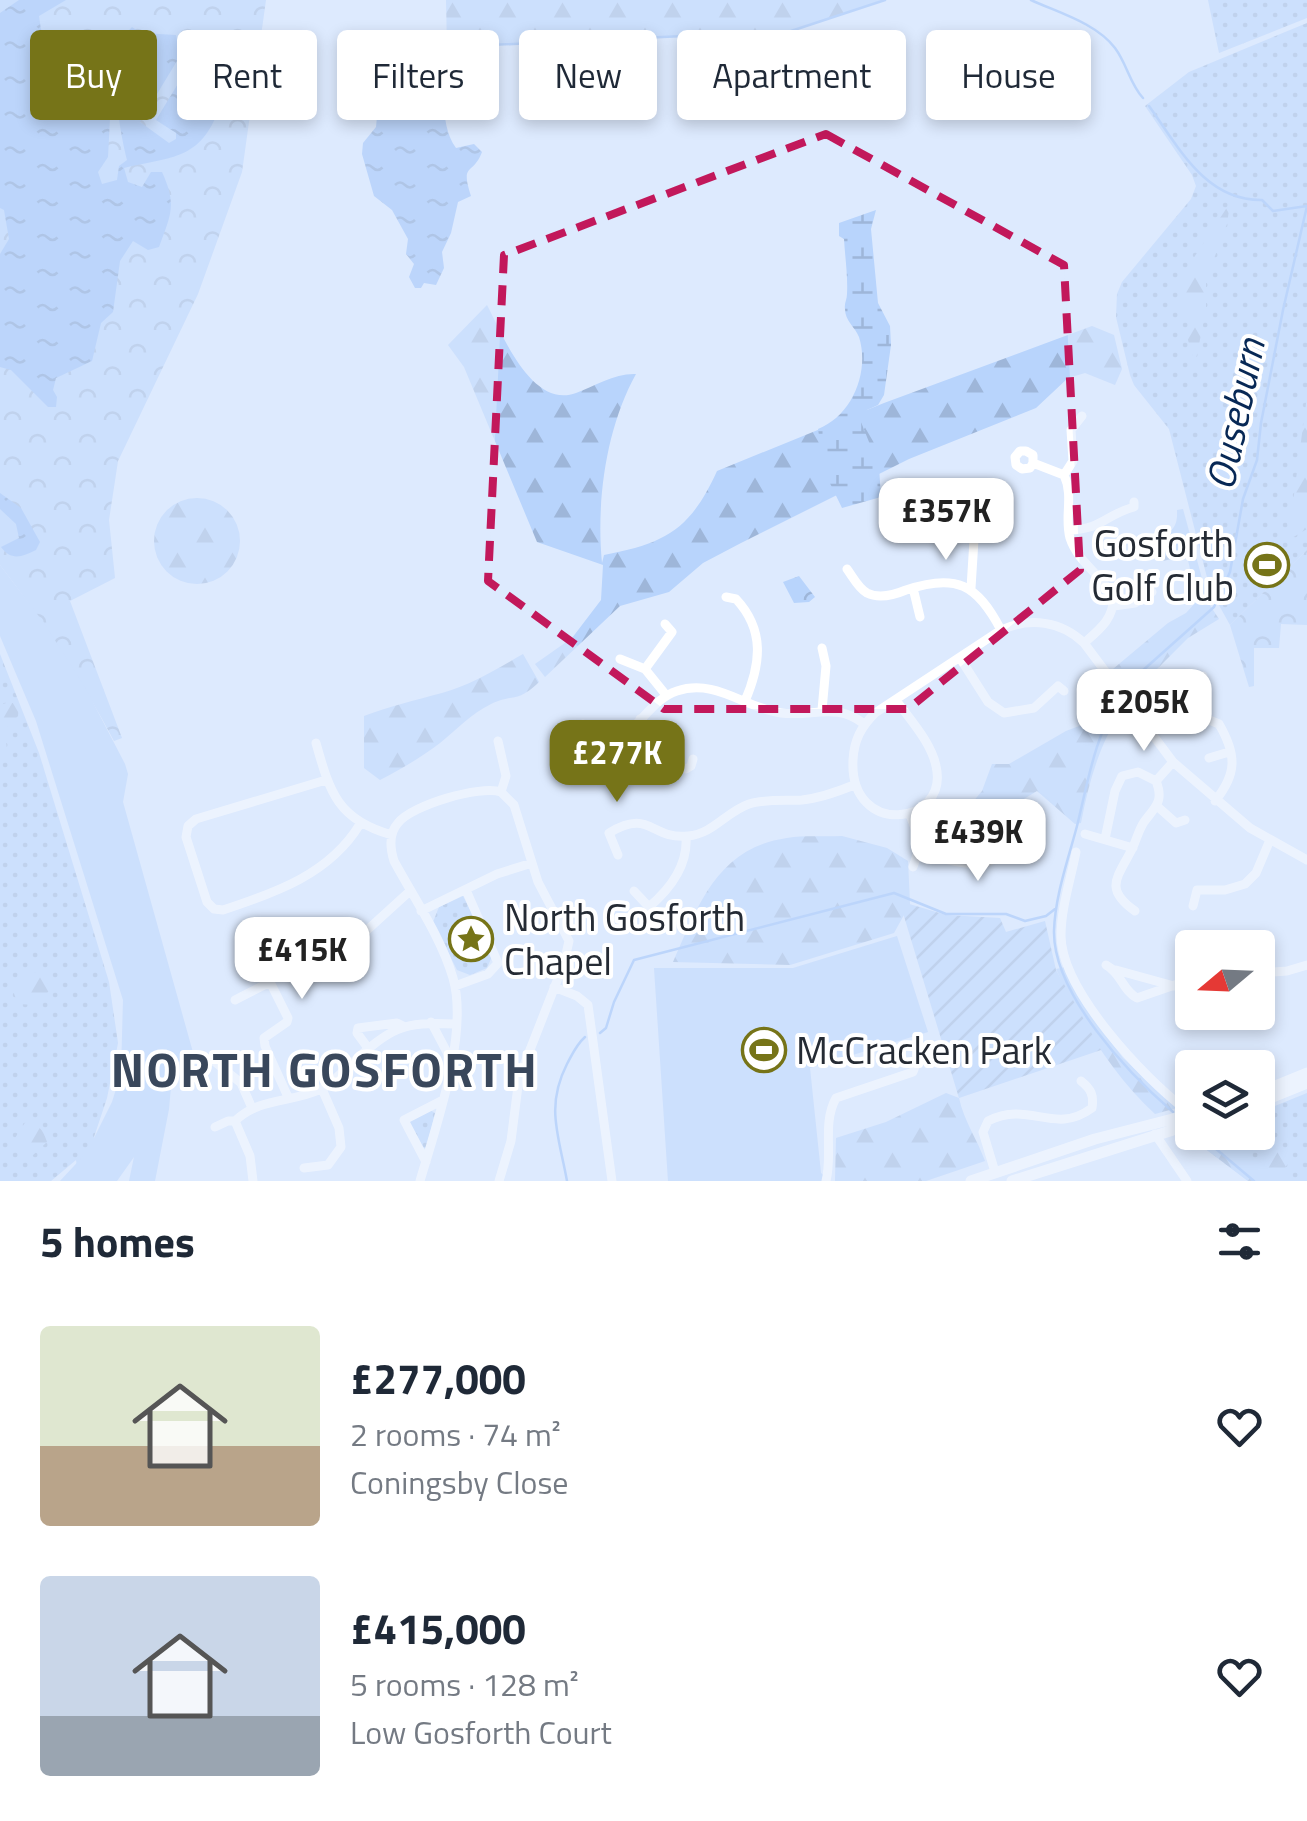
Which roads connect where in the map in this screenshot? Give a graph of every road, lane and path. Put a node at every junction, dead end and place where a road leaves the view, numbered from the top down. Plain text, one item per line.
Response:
1 (1082, 416) dead end
2 (1034, 463) dead end
3 (1064, 476) junction
4 (934, 501) dead end
5 (1135, 507) dead end
6 (1069, 530) junction
7 (851, 570) dead end
8 (742, 588) dead end
9 (913, 588) junction
10 (971, 588) junction
11 (1152, 592) dead end
12 (1114, 606) junction
13 (920, 617) dead end
14 (672, 627) dead end
15 (1001, 630) junction
16 (1084, 643) junction
17 (822, 648) dead end
18 (620, 658) dead end
19 (960, 658) junction
20 (644, 669) junction
21 (1203, 676) dead end
22 (1060, 686) dead end
23 (666, 695) junction
24 (896, 700) junction
25 (745, 701) junction
26 (822, 710) junction
27 (1004, 713) junction
28 (640, 719) junction
29 (583, 724) dead end
30 (864, 724) junction
31 (1004, 724) dead end
32 (594, 733) junction
33 (498, 741) dead end
34 (316, 743) dead end
35 (1230, 752) junction
36 (1209, 758) dead end
37 (694, 759) dead end
38 (668, 760) junction
39 (1173, 762) junction
40 (587, 768) dead end
41 (660, 770) dead end
42 (326, 780) junction
43 (1156, 780) junction
44 (854, 786) junction
45 (501, 792) junction
46 (1215, 802) junction
47 (641, 807) dead end
48 (1158, 807) junction
49 (910, 815) junction
50 (640, 822) junction
51 (360, 824) junction
52 (1179, 824) dead end
53 (1085, 834) dead end
54 (392, 835) junction
55 (686, 837) junction
56 (1105, 839) junction
57 (1020, 840) dead end
58 (1270, 840) junction
59 (1133, 848) junction
60 (920, 852) junction
61 (1076, 852) dead end
62 (618, 855) dead end
63 (1003, 857) junction
64 (1307, 860) edge
65 (532, 863) junction
66 (1012, 866) dead end
67 (913, 867) dead end
68 (466, 890) junction
69 (1116, 890) junction
70 (634, 891) dead end
71 (410, 892) junction
72 (1102, 893) dead end
73 (649, 906) junction
74 (1193, 906) dead end
75 (421, 911) junction
76 (1135, 911) dead end
77 (654, 921) dead end
78 (360, 936) dead end
79 (1106, 965) dead end
80 (1307, 965) edge
81 (1116, 970) junction
82 (1275, 972) edge
83 (455, 986) junction
84 (1174, 986) joint
85 (554, 987) junction
86 (234, 1000) dead end
87 (432, 1022) junction
88 (456, 1024) junction
89 (403, 1026) junction
90 (368, 1048) junction
91 (451, 1058) junction
92 (918, 1061) dead end
93 (215, 1062) dead end
94 (1307, 1073) edge
95 (1081, 1080) dead end
96 (1307, 1083) edge
97 (1275, 1087) edge
98 (322, 1089) junction
99 (1275, 1095) edge
100 (288, 1097) junction
101 (1175, 1101) edge
102 (442, 1102) junction
103 (252, 1108) junction
104 (235, 1122) junction
105 (1175, 1122) edge
106 (1175, 1125) edge
107 (215, 1126) dead end
108 (1155, 1134) junction
109 (426, 1162) junction
110 (304, 1168) dead end
111 (995, 1172) junction
112 (1027, 1179) edge
113 (253, 1181) edge
114 (420, 1181) edge
115 (499, 1181) edge
116 (612, 1181) edge
117 (826, 1181) edge
118 (971, 1181) edge
119 (1012, 1181) edge
120 (1187, 1181) edge

1 - 3 street
2 - 3 street
3 - 6 street
4 - 10 street
5 - 6 street
6 - 12 street
7 - 9 street
8 - 25 street
9 - 10 street
9 - 13 street
10 - 15 street
11 - 12 street
12 - 16 street
14 - 20 street
15 - 16 street
15 - 19 street
16 - 39 street
17 - 26 street
18 - 20 street
19 - 24 street
19 - 27 street
20 - 23 street
21 - 35 street
22 - 27 street
23 - 25 street
23 - 28 street
24 - 30 street
24 - 49 street
25 - 26 street
26 - 30 street
27 - 31 street
28 - 32 street
28 - 38 street
29 - 32 street
30 - 44 street
32 - 40 street
33 - 45 street
34 - 42 street
35 - 36 street
35 - 46 street
37 - 38 street
38 - 41 street
39 - 43 street
39 - 46 street
42 - 51 street
42 - 51 street
43 - 48 street
43 - 56 street
44 - 49 street
44 - 55 street
45 - 54 street
45 - 65 street
46 - 58 street
47 - 50 street
48 - 52 street
48 - 59 street
49 - 60 street
50 - 55 street
50 - 62 street
51 - 54 street
53 - 56 street
54 - 71 street
55 - 73 street
56 - 59 street
57 - 63 street
58 - 64 street
58 - 74 street
59 - 69 street
60 - 63 street
60 - 67 street
61 - 101 street
63 - 66 street
65 - 68 street
65 - 85 street
68 - 75 street
68 - 83 street
69 - 72 street
69 - 76 street
70 - 73 street
71 - 75 street
71 - 78 street
73 - 77 street
75 - 83 street
79 - 81 street
80 - 82 street
81 - 84 street
81 - 84 street
83 - 88 street
85 - 115 street
85 - 116 street
86 - 100 street
87 - 88 street
87 - 89 street
87 - 91 street
88 - 91 street
89 - 90 street
89 - 90 street
90 - 98 street
91 - 102 street
92 - 117 street
93 - 103 street
94 - 97 main road
95 - 111 street
96 - 99 main road
98 - 100 street
98 - 110 street
100 - 103 street
102 - 109 street
102 - 109 street
103 - 104 street
104 - 107 street
104 - 113 street
105 - 111 main road
106 - 108 main road
108 - 112 main road
108 - 120 street
109 - 114 street
111 - 118 main road
112 - 119 main road

